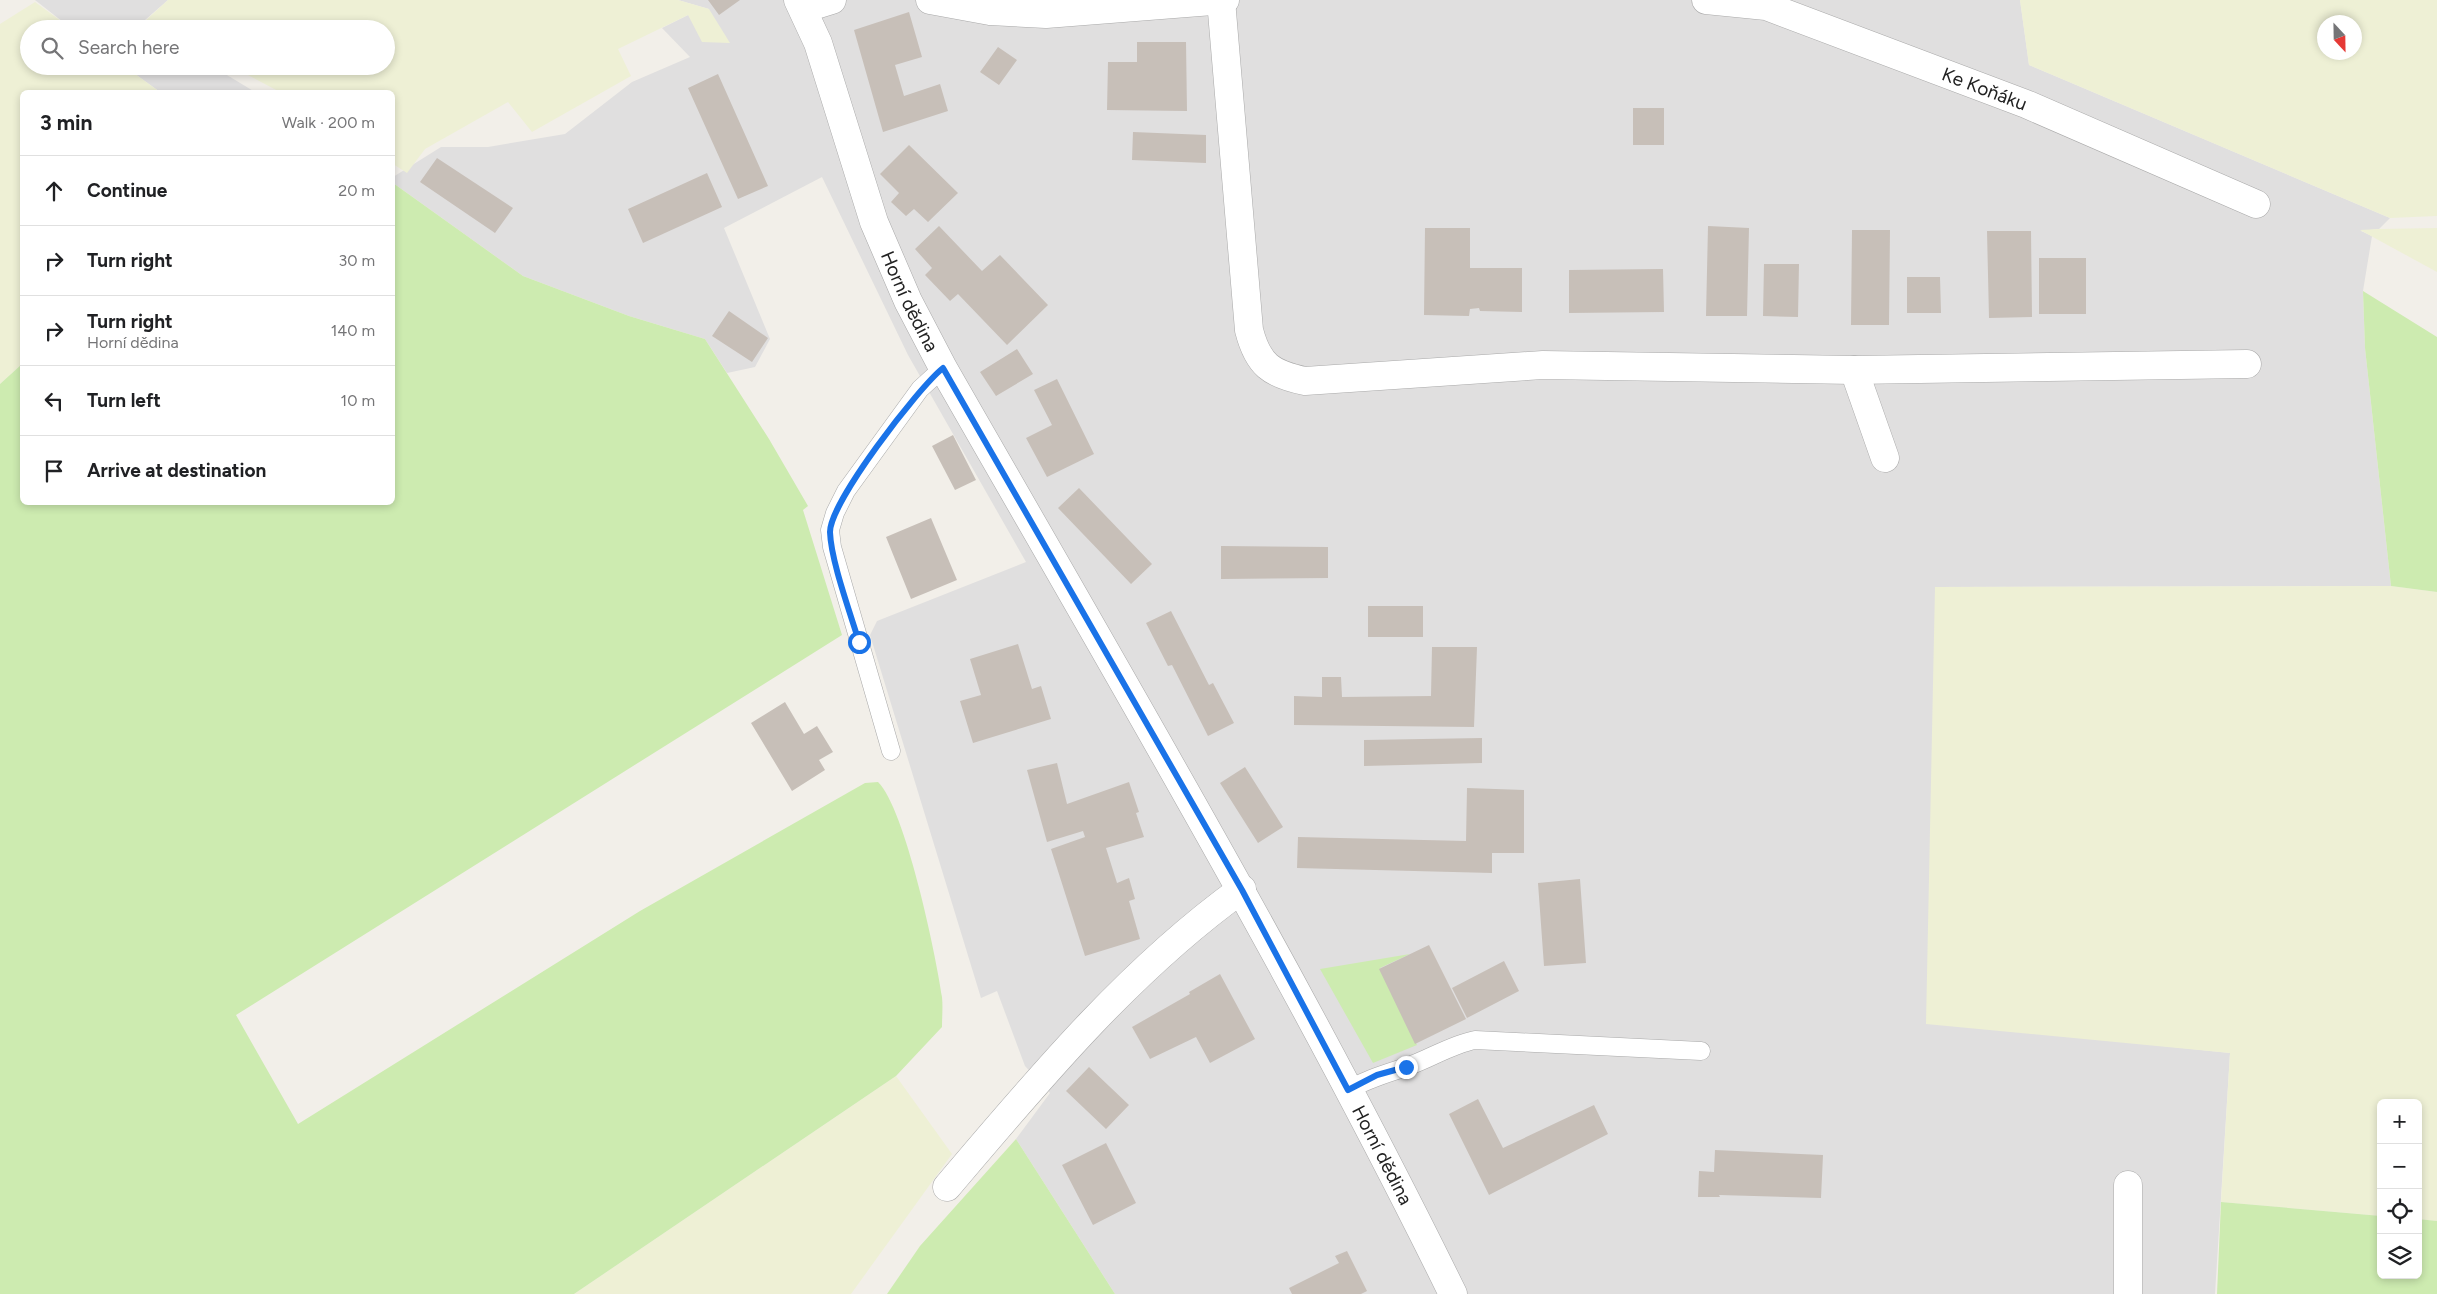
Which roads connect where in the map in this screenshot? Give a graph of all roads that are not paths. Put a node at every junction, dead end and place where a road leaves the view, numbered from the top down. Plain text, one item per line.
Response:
1 (832, 0) edge
2 (930, 0) edge
3 (1223, 0) edge
4 (1706, 0) edge
5 (1766, 3) edge
6 (801, 4) edge
7 (2256, 204) dead end
8 (2247, 364) dead end
9 (943, 368) junction
10 (1854, 370) junction
11 (1885, 458) dead end
12 (891, 751) dead end
13 (1242, 890) junction
14 (1701, 1051) dead end
15 (1348, 1090) junction
16 (2128, 1185) dead end
17 (946, 1188) dead end
18 (1453, 1294) edge
19 (2128, 1294) edge

1 - 6 street
2 - 3 street
3 - 10 street
4 - 5 street, Ke Koňáku
5 - 7 street, Ke Koňáku
6 - 9 street, Horní dědina
8 - 10 street
9 - 12 lane
9 - 13 street, Horní dědina
10 - 11 street
13 - 15 street, Horní dědina
13 - 17 street
14 - 15 lane
15 - 18 street, Horní dědina
16 - 19 street

